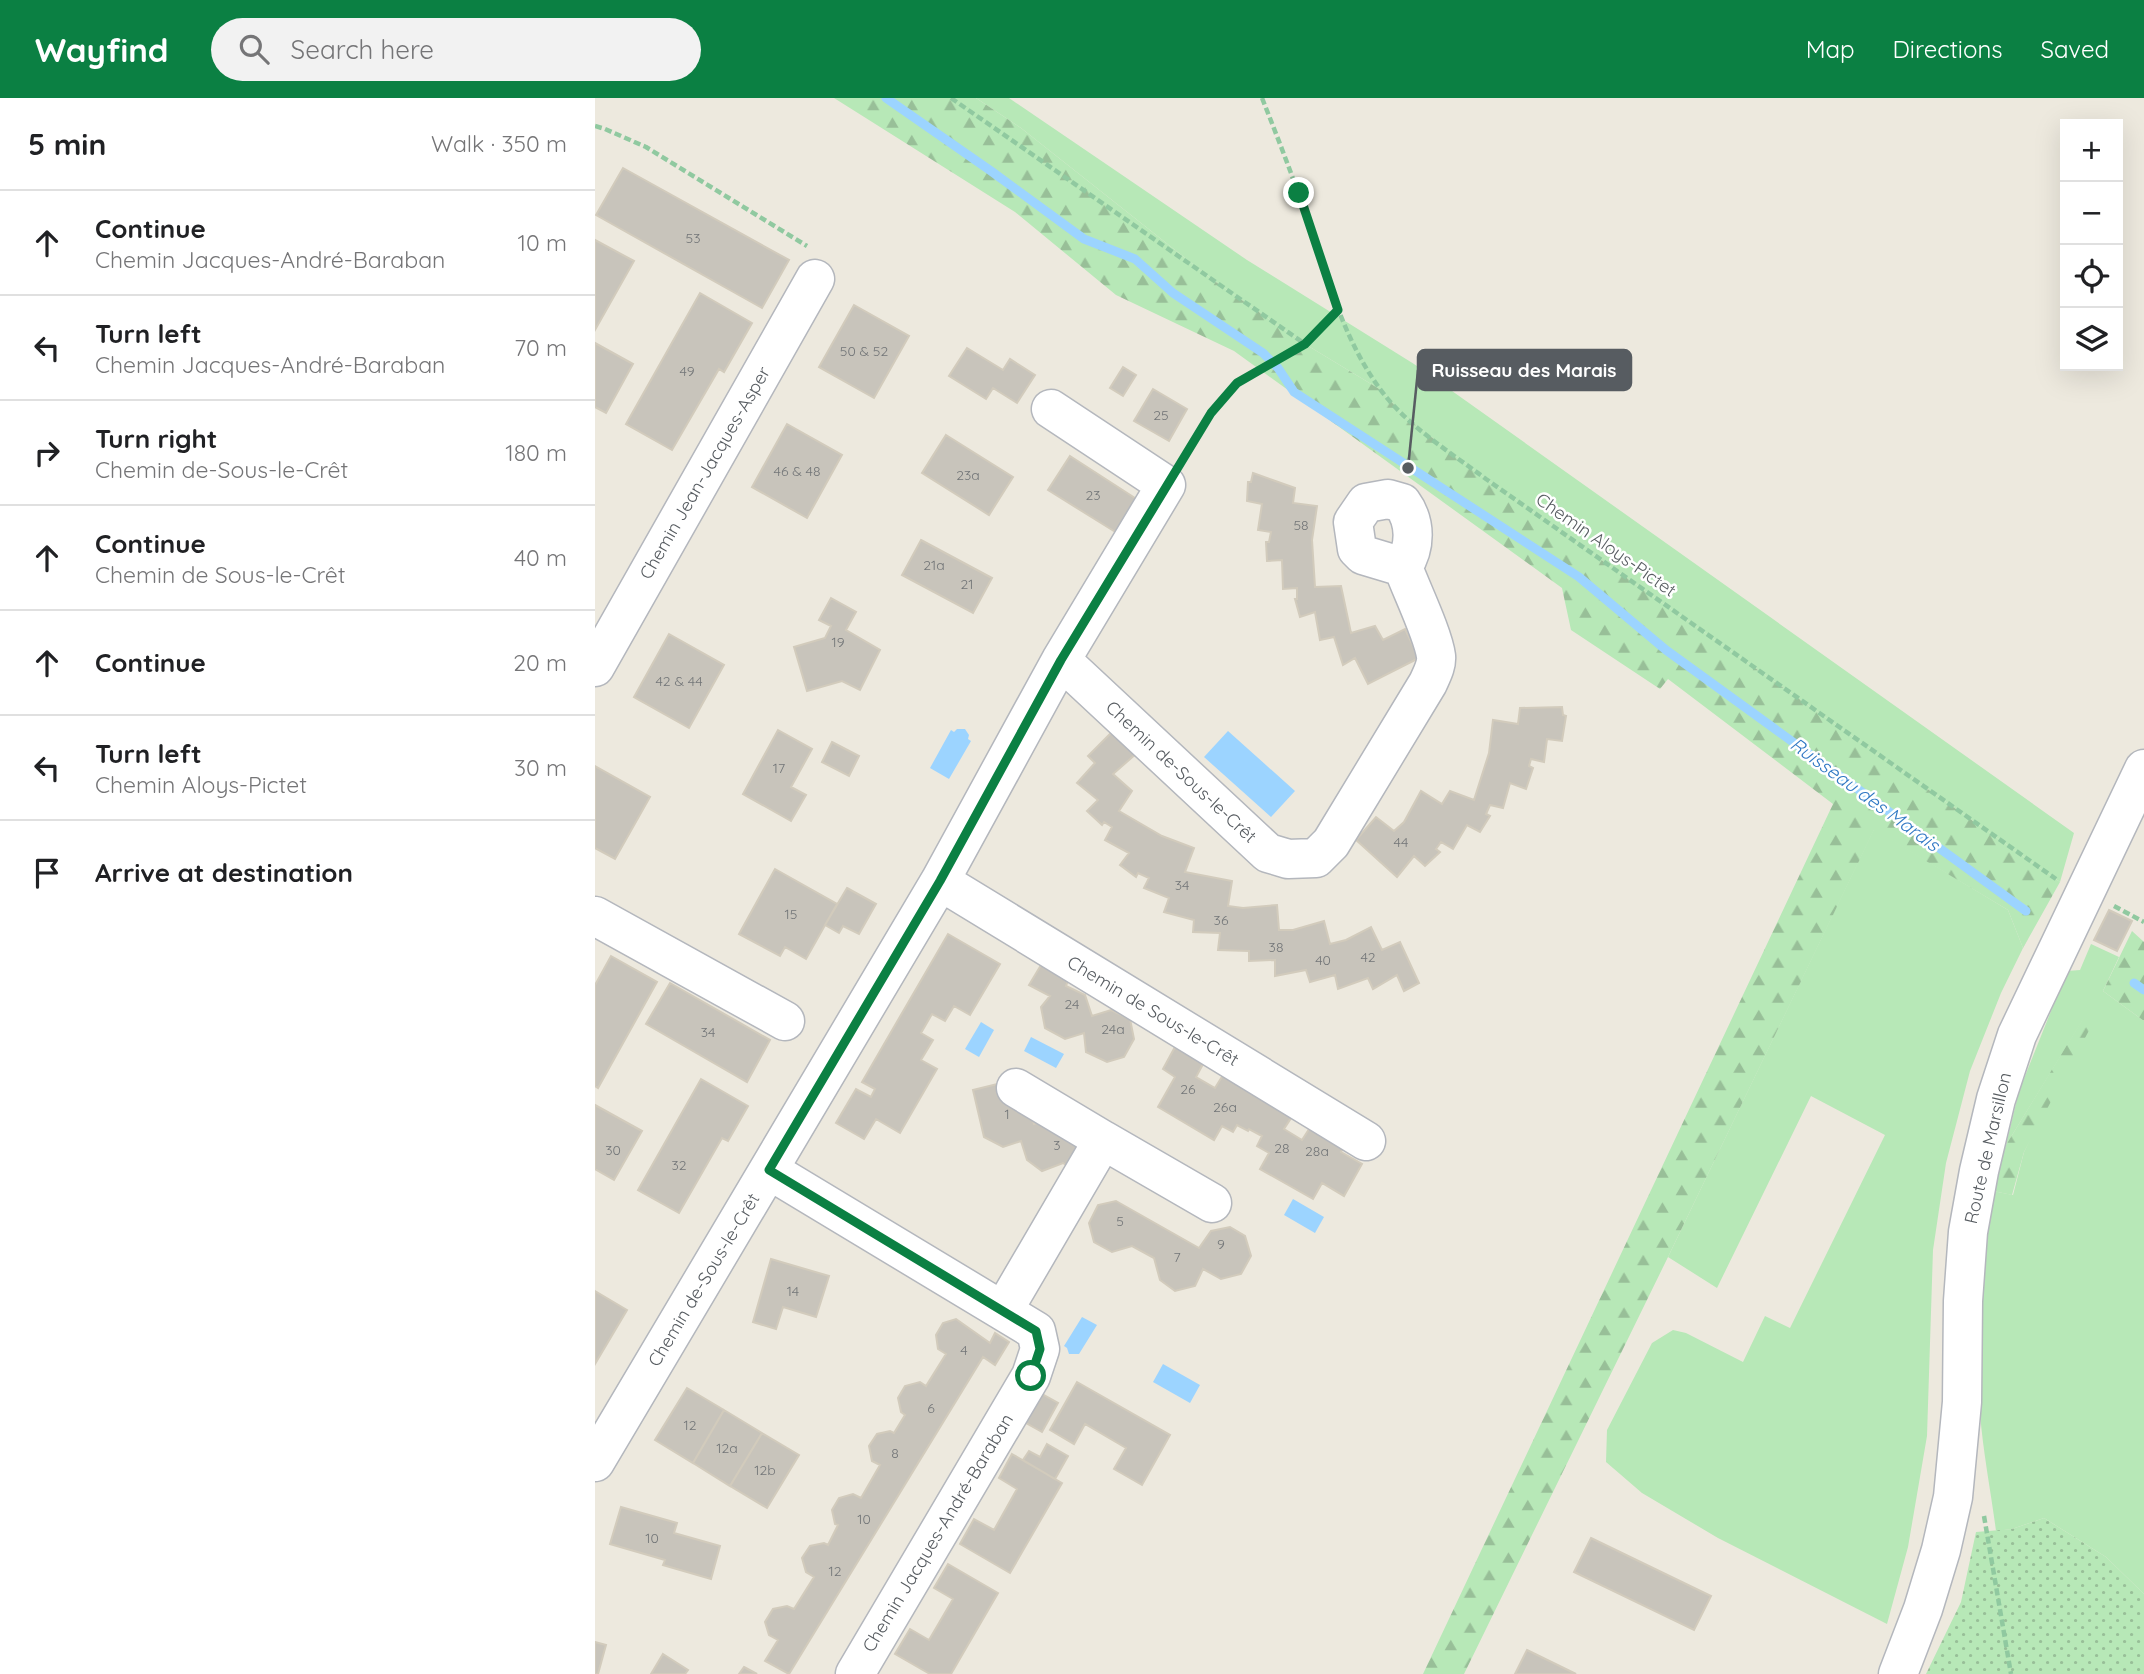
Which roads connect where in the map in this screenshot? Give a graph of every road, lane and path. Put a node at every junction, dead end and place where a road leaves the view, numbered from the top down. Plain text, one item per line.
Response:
1 (951, 98) edge
2 (1262, 98) edge
3 (595, 127) edge
4 (815, 279) joint
5 (1338, 310) junction
6 (1305, 344) junction
7 (1052, 409) dead end
8 (1166, 485) junction
9 (1403, 567) dead end
10 (1061, 660) junction
11 (595, 667) edge
12 (2144, 769) edge
13 (940, 881) junction
14 (2085, 891) junction
15 (595, 916) edge
16 (785, 1021) dead end
17 (1016, 1088) dead end
18 (1103, 1140) junction
19 (1366, 1141) dead end
20 (769, 1170) junction
21 (1212, 1203) dead end
22 (1003, 1311) junction
23 (595, 1462) edge
24 (1987, 1531) dead end
25 (855, 1674) edge
26 (1898, 1674) edge
27 (2011, 1674) edge

1 - 6 path
2 - 5 path, Chemin Aloys-Pictet
3 - 4 path
4 - 11 street, Chemin Jean-Jacques-Asper
5 - 6 path
5 - 14 path, Chemin Aloys-Pictet
6 - 8 path
7 - 8 street
8 - 10 street, Chemin de-Sous-le-Crêt
9 - 10 street, Chemin de-Sous-le-Crêt
10 - 13 street, Chemin de-Sous-le-Crêt
12 - 14 street, Route de Marsillon
13 - 19 street, Chemin de Sous-le-Crêt
13 - 20 street, Chemin de-Sous-le-Crêt
14 - 26 street, Route de Marsillon
15 - 16 street
17 - 18 street
18 - 21 street
18 - 22 street
20 - 22 street, Chemin Jacques-André-Baraban
20 - 23 street, Chemin de-Sous-le-Crêt
22 - 25 street, Chemin Jacques-André-Baraban
24 - 27 path

